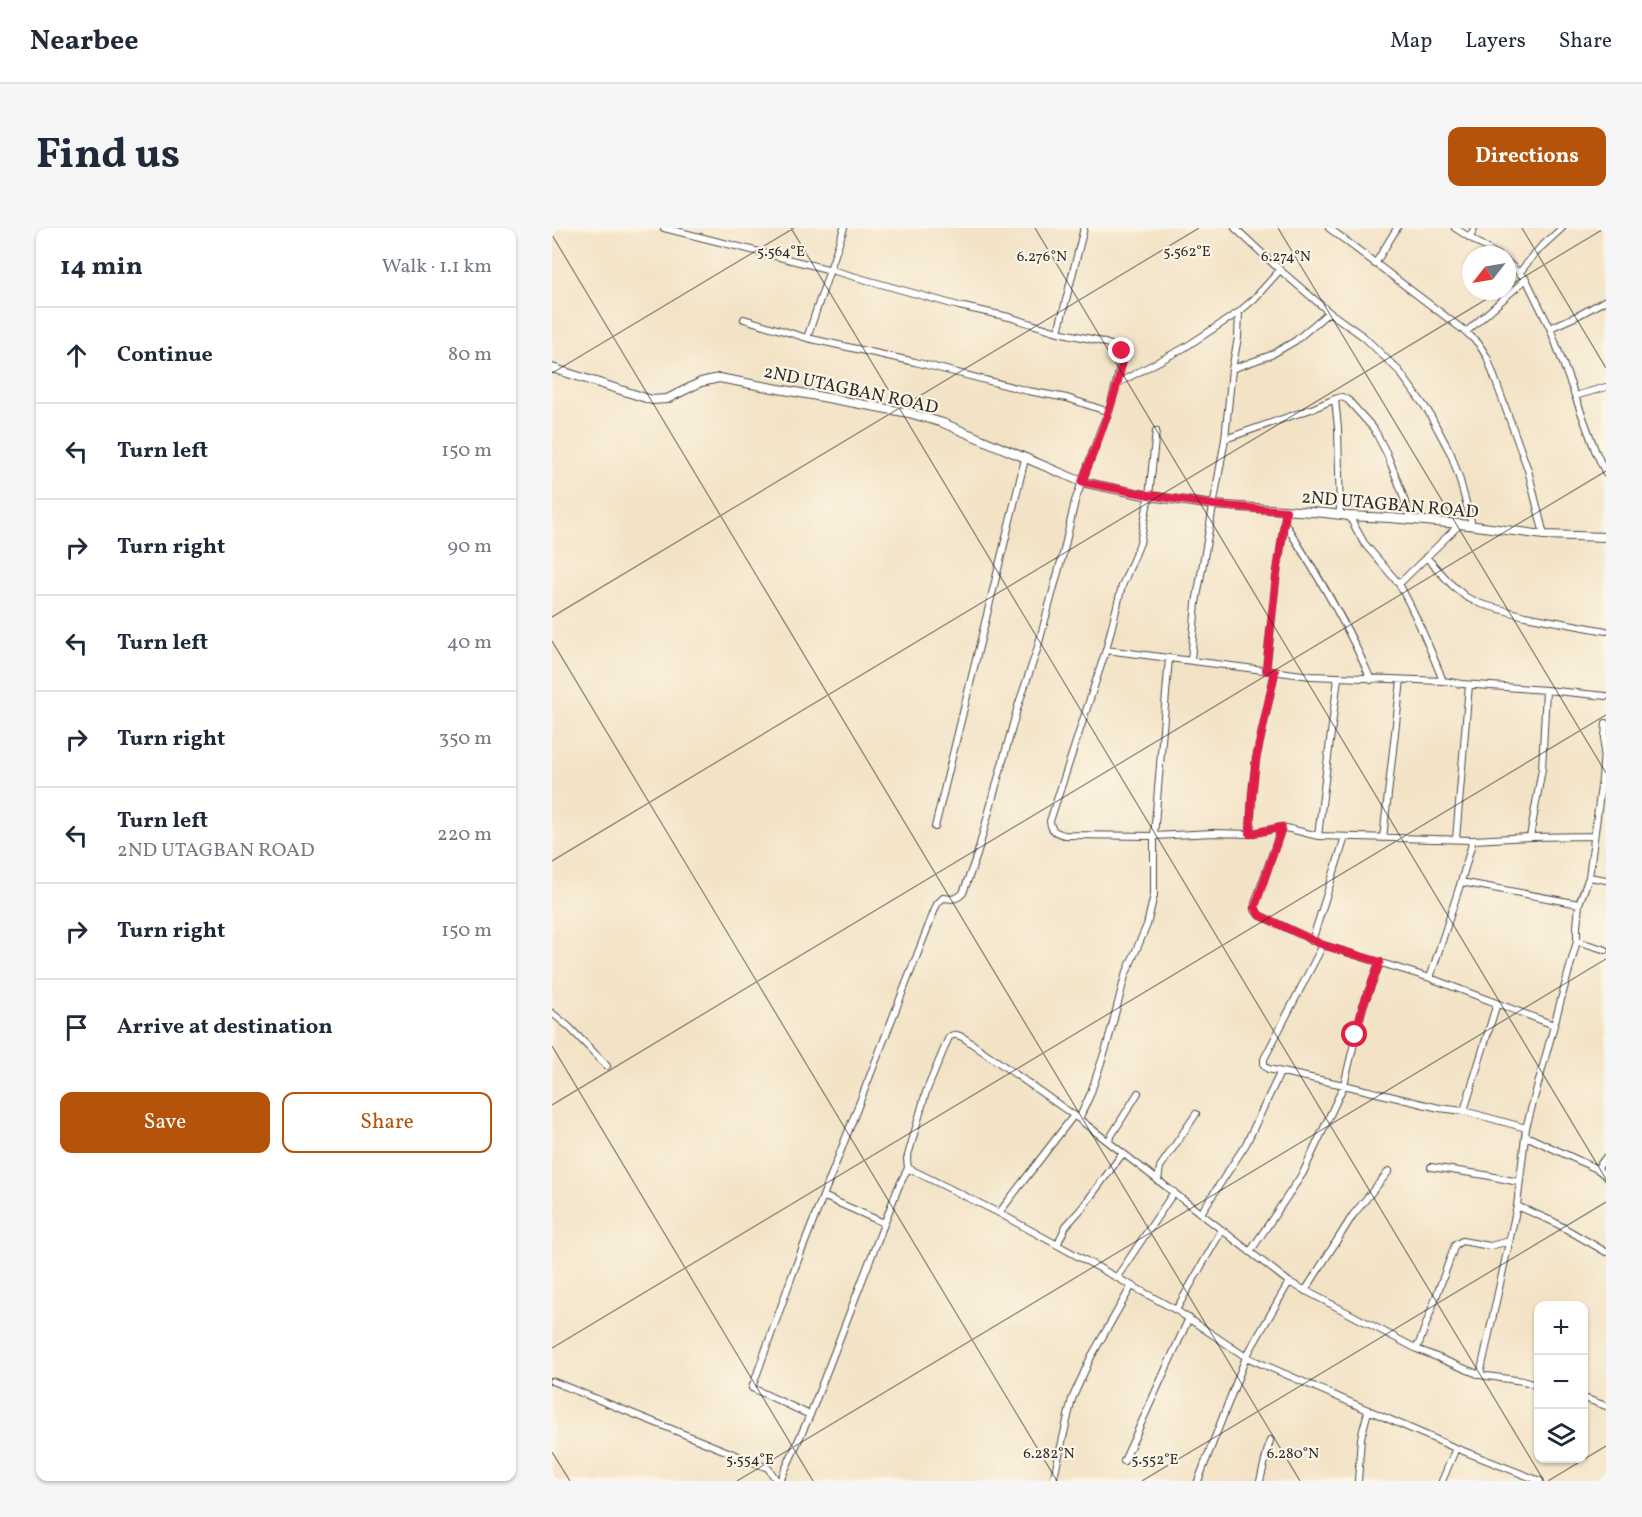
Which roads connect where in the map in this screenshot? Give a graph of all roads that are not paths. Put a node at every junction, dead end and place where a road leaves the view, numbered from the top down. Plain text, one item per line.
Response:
1 (664, 228) edge
2 (844, 228) edge
3 (1084, 228) edge
4 (1235, 228) edge
5 (1329, 228) edge
6 (1397, 228) edge
7 (1455, 228) edge
8 (1474, 228) edge
9 (1562, 228) edge
10 (674, 229) edge
11 (1470, 238) junction
12 (1483, 246) edge
13 (1375, 264) junction
14 (831, 270) junction
15 (1280, 270) junction
16 (1516, 270) edge
17 (1520, 273) junction
18 (1526, 279) junction
19 (1606, 300) edge
20 (1239, 312) junction
21 (1329, 312) junction
22 (744, 319) dead end
23 (1550, 328) junction
24 (1058, 332) junction
25 (1466, 332) junction
26 (807, 338) junction
27 (552, 368) edge
28 (1232, 369) junction
29 (1116, 384) junction
30 (1606, 387) edge
31 (1575, 396) junction
32 (1335, 399) junction
33 (1109, 412) junction
34 (1156, 431) dead end
35 (1225, 439) junction
36 (1025, 459) junction
37 (1603, 460) edge
38 (1606, 474) edge
39 (1082, 482) junction
40 (1149, 495) junction
41 (1214, 505) junction
42 (1286, 511) junction
43 (1344, 516) junction
44 (1411, 520) junction
45 (1284, 522) junction
46 (1460, 524) junction
47 (1472, 525) junction
48 (1544, 535) junction
49 (1606, 537) edge
50 (1426, 557) junction
51 (1399, 584) junction
52 (1606, 631) edge
53 (1106, 650) junction
54 (1169, 658) junction
55 (1191, 660) junction
56 (1266, 670) junction
57 (1275, 672) junction
58 (1338, 678) junction
59 (1371, 680) junction
60 (1401, 680) junction
61 (1443, 681) junction
62 (1468, 685) junction
63 (1546, 690) junction
64 (1606, 696) edge
65 (1606, 723) edge
66 (935, 827) dead end
67 (1282, 827) junction
68 (1250, 834) junction
69 (1154, 836) junction
70 (1318, 836) junction
71 (1593, 836) junction
72 (1345, 837) junction
73 (1530, 837) junction
74 (1383, 838) junction
75 (1456, 839) junction
76 (1473, 840) junction
77 (1589, 877) junction
78 (1606, 880) edge
79 (1461, 882) junction
80 (1579, 904) junction
81 (1312, 941) junction
82 (1577, 941) junction
83 (1323, 945) junction
84 (1606, 950) edge
85 (1380, 962) junction
86 (1430, 978) junction
87 (1497, 1003) junction
88 (552, 1013) edge
89 (1554, 1024) junction
90 (608, 1066) dead end
91 (1280, 1073) junction
92 (1344, 1084) junction
93 (1138, 1093) dead end
94 (1464, 1111) junction
95 (1196, 1114) dead end
96 (1076, 1117) junction
97 (1526, 1128) junction
98 (1526, 1136) junction
99 (1107, 1141) junction
100 (1124, 1153) junction
101 (1606, 1156) edge
102 (1431, 1167) dead end
103 (908, 1168) junction
104 (1597, 1168) junction
105 (1389, 1171) dead end
106 (1606, 1176) edge
107 (1158, 1181) junction
108 (1518, 1182) junction
109 (1174, 1192) junction
110 (823, 1196) junction
111 (1517, 1206) junction
112 (999, 1213) junction
113 (1201, 1213) junction
114 (884, 1223) junction
115 (1222, 1230) junction
116 (1509, 1241) junction
117 (1057, 1245) junction
118 (1251, 1251) junction
119 (1606, 1251) edge
120 (1117, 1277) junction
121 (1289, 1281) junction
122 (1131, 1287) junction
123 (1305, 1291) junction
124 (1176, 1310) junction
125 (1189, 1318) junction
126 (1417, 1349) junction
127 (1246, 1357) junction
128 (1480, 1375) junction
129 (552, 1381) edge
130 (1534, 1384) edge
131 (1588, 1399) edge
132 (1606, 1406) edge
133 (1368, 1411) junction
134 (810, 1415) junction
135 (1270, 1440) dead end
136 (1456, 1448) junction
137 (1124, 1461) dead end
138 (779, 1481) edge
139 (1053, 1481) edge
140 (1198, 1481) edge
141 (1260, 1481) edge
142 (1358, 1481) edge
143 (1442, 1481) edge
144 (1538, 1481) edge

1 - 10 street
2 - 14 street
3 - 24 street
4 - 15 street
5 - 13 street
6 - 13 street
7 - 11 street
8 - 11 street
9 - 17 street
10 - 14 street
11 - 12 street
13 - 25 street
14 - 24 street
14 - 26 street
15 - 20 street
15 - 21 street
16 - 17 street
17 - 18 street
18 - 23 street
18 - 25 street
19 - 23 street
20 - 28 street
20 - 29 street
21 - 28 street
21 - 47 street
22 - 26 street
23 - 31 street
24 - 29 street
25 - 48 street
26 - 33 street
27 - 36 street, 2ND UTAGBAN ROAD
28 - 35 street
29 - 33 street
30 - 31 street
31 - 37 street
32 - 35 street
32 - 43 street
32 - 44 street
33 - 39 street
34 - 40 street
35 - 41 street
36 - 39 street, 2ND UTAGBAN ROAD
36 - 66 street
37 - 38 street
39 - 40 street, 2ND UTAGBAN ROAD
39 - 110 street
40 - 41 street, 2ND UTAGBAN ROAD
40 - 53 street
41 - 42 street, 2ND UTAGBAN ROAD
41 - 55 street
42 - 43 street, 2ND UTAGBAN ROAD
42 - 45 street
43 - 44 street, 2ND UTAGBAN ROAD
43 - 51 street
44 - 46 street, 2ND UTAGBAN ROAD
45 - 56 street
45 - 59 street
46 - 47 street, 2ND UTAGBAN ROAD
46 - 50 street
47 - 48 street, 2ND UTAGBAN ROAD
48 - 49 street, 2ND UTAGBAN ROAD
50 - 51 street
50 - 52 street
51 - 61 street
53 - 54 street
53 - 69 street
54 - 55 street
54 - 69 street
55 - 56 street
56 - 57 street
57 - 58 street
57 - 68 street
58 - 59 street
58 - 70 street
59 - 60 street
60 - 61 street
60 - 74 street
61 - 62 street
62 - 63 street
62 - 75 street
63 - 64 street
63 - 73 street
65 - 71 street
67 - 68 street
67 - 70 street
67 - 81 street
68 - 69 street
69 - 96 street
70 - 72 street
71 - 73 street
71 - 77 street
72 - 74 street
72 - 81 street
73 - 76 street
74 - 75 street
75 - 76 street
76 - 79 street
77 - 78 street
77 - 80 street
79 - 80 street
79 - 86 street
80 - 82 street
81 - 83 street
82 - 84 street
82 - 89 street
83 - 85 street
83 - 91 street
85 - 86 street
85 - 92 street
86 - 87 street
87 - 89 street
87 - 94 street
88 - 90 street
89 - 97 street
91 - 92 street
91 - 113 street
92 - 94 street
92 - 118 street
93 - 99 street
94 - 97 street
95 - 107 street
96 - 99 street
96 - 103 street
96 - 112 street
97 - 98 street
98 - 104 street
98 - 108 street
99 - 100 street
100 - 107 street
100 - 117 street
101 - 104 street
102 - 108 street
103 - 112 street
103 - 114 street
104 - 106 street
105 - 123 street
107 - 109 street
108 - 111 street
109 - 113 street
109 - 120 street
110 - 114 street
110 - 134 street
111 - 116 street
111 - 119 street
112 - 117 street
113 - 115 street
114 - 134 street
115 - 118 street
115 - 124 street
116 - 126 street
116 - 128 street
117 - 120 street
118 - 121 street
120 - 122 street
121 - 123 street
121 - 127 street
122 - 124 street
122 - 139 street
123 - 126 street
124 - 125 street
125 - 127 street
125 - 137 street
126 - 128 street
127 - 133 street
127 - 140 street
128 - 130 street
129 - 138 street
131 - 132 street
133 - 136 street
133 - 142 street
134 - 138 street
135 - 141 street
136 - 143 street
136 - 144 street

